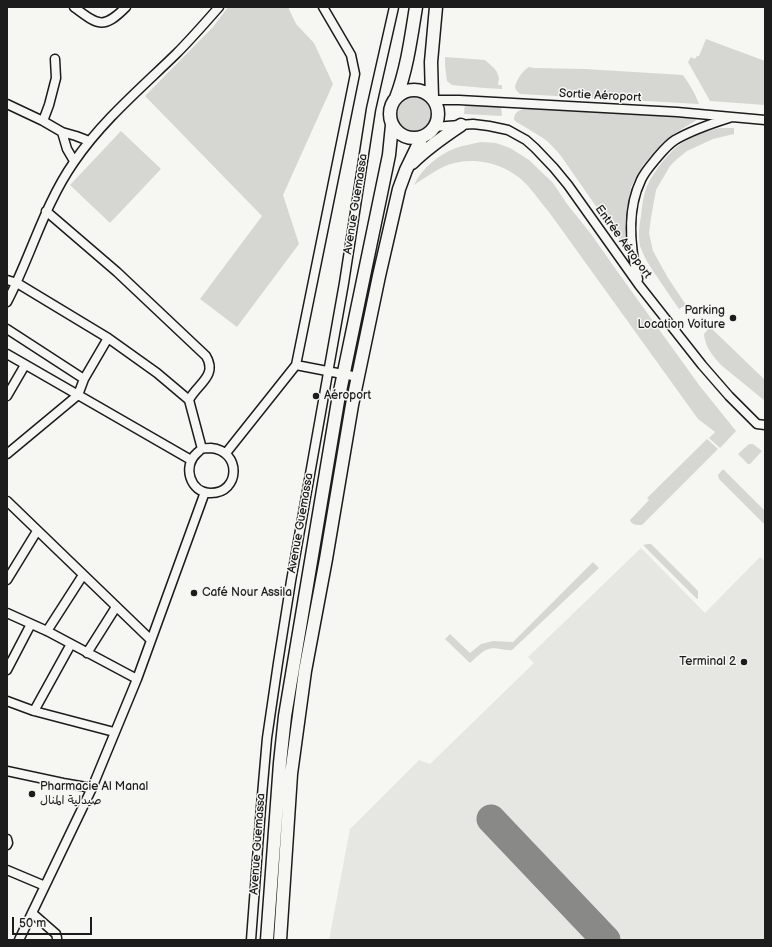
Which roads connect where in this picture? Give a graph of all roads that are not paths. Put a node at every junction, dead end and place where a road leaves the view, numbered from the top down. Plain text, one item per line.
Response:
1 (74, 7) edge
2 (126, 7) edge
3 (219, 7) edge
4 (323, 7) edge
5 (394, 7) edge
6 (416, 7) edge
7 (436, 7) edge
8 (55, 59) dead end
9 (396, 98) junction
10 (432, 99) junction
11 (7, 104) edge
12 (732, 117) junction
13 (765, 120) edge
14 (43, 121) junction
15 (392, 125) junction
16 (461, 125) junction
17 (434, 128) junction
18 (62, 132) junction
19 (422, 137) junction
20 (89, 141) junction
21 (74, 161) junction
22 (406, 170) junction
23 (46, 211) junction
24 (7, 280) edge
25 (17, 284) junction
26 (639, 285) junction
27 (7, 302) edge
28 (7, 329) edge
29 (108, 338) junction
30 (7, 354) edge
31 (25, 365) junction
32 (296, 365) junction
33 (328, 372) junction
34 (343, 374) junction
35 (358, 377) junction
36 (84, 379) junction
37 (78, 394) junction
38 (7, 396) edge
39 (189, 400) junction
40 (765, 425) edge
41 (202, 449) junction
42 (226, 453) junction
43 (7, 454) edge
44 (191, 460) junction
45 (205, 492) junction
46 (7, 502) edge
47 (37, 531) junction
48 (83, 575) junction
49 (7, 580) edge
50 (116, 607) junction
51 (7, 613) edge
52 (31, 624) junction
53 (47, 631) junction
54 (151, 640) junction
55 (71, 644) junction
56 (87, 653) junction
57 (7, 670) edge
58 (137, 679) junction
59 (7, 701) edge
60 (34, 711) junction
61 (114, 732) junction
62 (7, 771) edge
63 (92, 788) junction
64 (7, 839) edge
65 (7, 846) edge
66 (7, 870) edge
67 (45, 886) junction
68 (32, 913) junction
69 (18, 940) edge
70 (57, 940) edge
71 (251, 940) edge
72 (267, 940) edge
73 (280, 940) edge

1 - 2 street
3 - 20 street
4 - 32 street
5 - 33 street, Avenue Guemassa
6 - 9 main road
7 - 10 main road
8 - 14 street
9 - 10 main road
9 - 15 main road
10 - 12 street, Sortie Aéroport
10 - 17 main road
11 - 14 street
12 - 13 street, Sortie Aéroport
12 - 26 street
14 - 18 street
15 - 19 main road
15 - 34 main road, Avenue Guemassa
16 - 17 street, Entrée Aéroport
16 - 22 main road
16 - 26 street, Entrée Aéroport
17 - 19 main road
18 - 20 street
18 - 21 street
19 - 22 main road
20 - 21 street
21 - 23 street
22 - 35 main road
23 - 25 street
23 - 39 street
24 - 25 street
25 - 27 street
25 - 29 street
26 - 40 street, Entrée Aéroport
28 - 36 street
29 - 36 street
29 - 39 street
30 - 31 street
31 - 37 street
31 - 38 street
32 - 33 street
32 - 42 street
33 - 34 street
33 - 71 street, Avenue Guemassa
34 - 35 street
34 - 72 main road, Avenue Guemassa
35 - 73 main road
36 - 37 street
37 - 43 street
37 - 44 street
39 - 41 street
41 - 42 street
41 - 44 street
42 - 45 street
44 - 45 street
45 - 54 street
46 - 47 street
47 - 48 street
47 - 49 street
48 - 50 street
48 - 53 street
50 - 54 street
50 - 56 street
51 - 52 street
52 - 53 street
52 - 57 street
53 - 55 street
54 - 58 street
55 - 56 street
55 - 60 street
56 - 58 street
58 - 61 street
59 - 60 street
60 - 61 street
61 - 63 street
62 - 63 street
63 - 67 street
64 - 65 street
66 - 67 street
67 - 68 street
68 - 69 street
68 - 70 street

